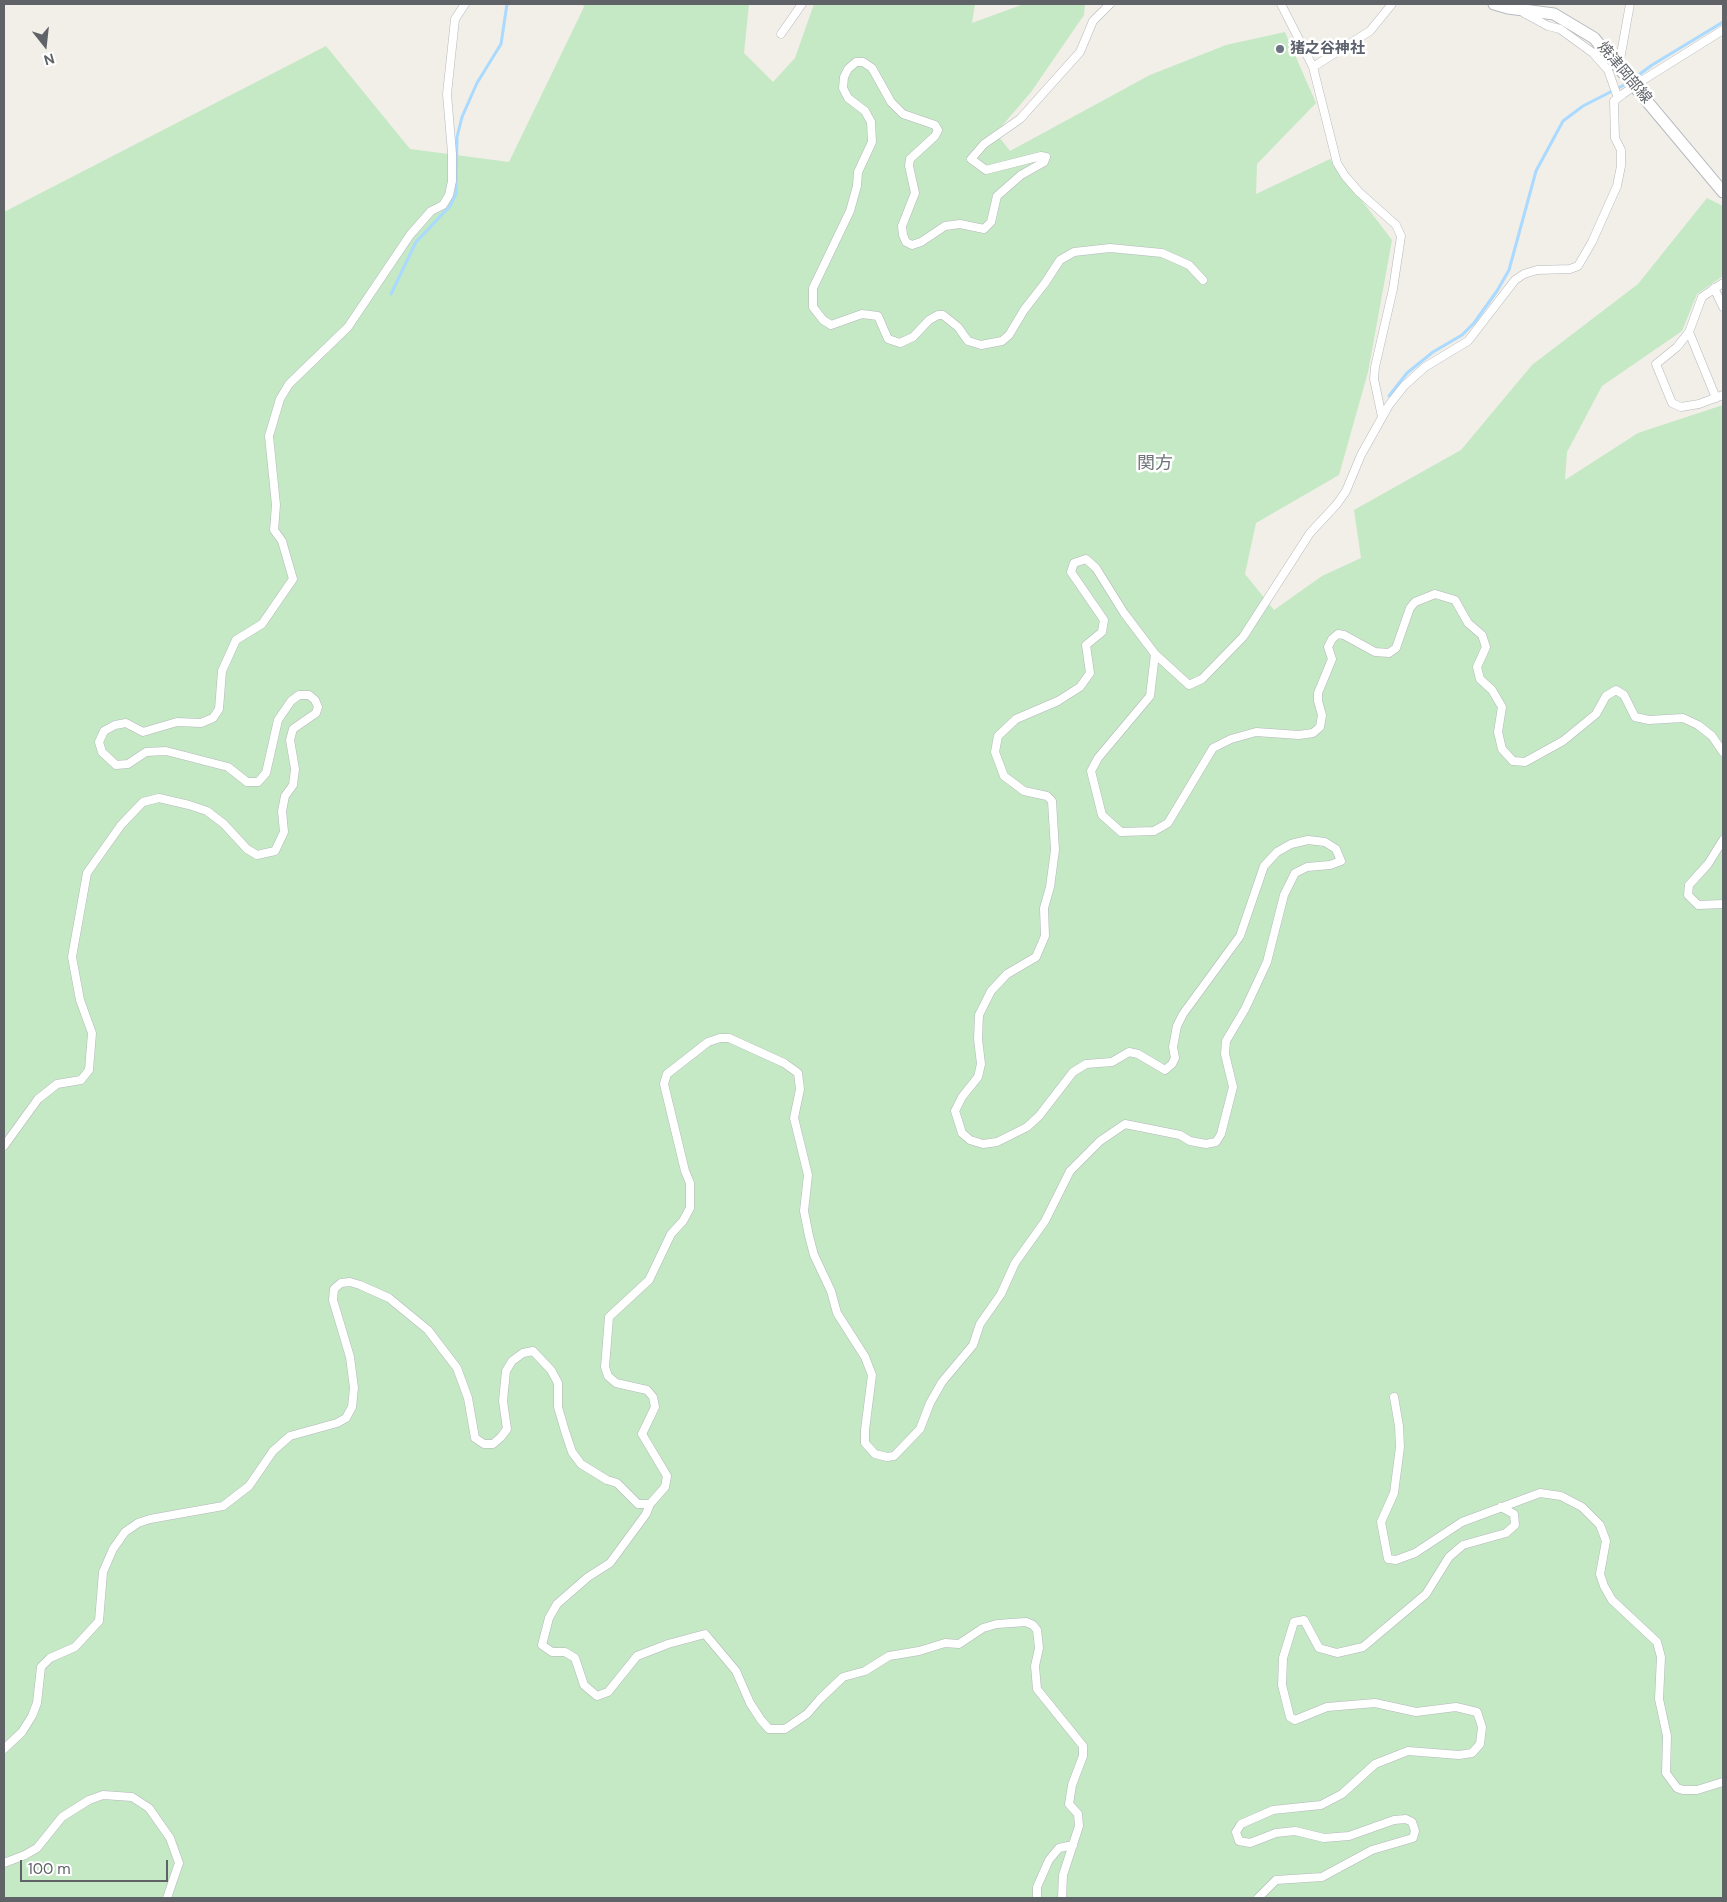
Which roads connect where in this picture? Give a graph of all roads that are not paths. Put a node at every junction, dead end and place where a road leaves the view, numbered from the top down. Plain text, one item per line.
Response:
1 (465, 4) edge
2 (802, 4) edge
3 (1110, 4) edge
4 (1281, 4) edge
5 (1392, 4) edge
6 (1494, 4) edge
7 (1630, 4) edge
8 (1518, 9) junction
9 (1723, 30) edge
10 (781, 34) dead end
11 (1619, 65) junction
12 (1313, 67) junction
13 (1620, 96) junction
14 (1723, 192) edge
15 (1203, 280) dead end
16 (1723, 283) edge
17 (1714, 288) junction
18 (1723, 307) edge
19 (1689, 332) junction
20 (1720, 396) edge
21 (1382, 418) junction
22 (1155, 654) junction
23 (1723, 752) edge
24 (1723, 840) edge
25 (1723, 904) edge
26 (4, 1146) edge
27 (1394, 1397) dead end
28 (650, 1504) junction
29 (1501, 1507) junction
30 (4, 1749) edge
31 (1723, 1782) edge
32 (1073, 1845) junction
33 (4, 1863) edge
34 (167, 1898) edge
35 (1037, 1898) edge
36 (1062, 1898) edge
37 (1258, 1898) edge

1 - 26 street
2 - 10 street
3 - 15 street
4 - 12 street
5 - 12 street
6 - 8 main road, 焼津岡部線
7 - 11 street
8 - 11 main road, 焼津岡部線
8 - 13 street
9 - 13 street, bridge
11 - 14 main road, 焼津岡部線
12 - 21 street
13 - 21 street
16 - 17 street
17 - 18 street
17 - 19 street
19 - 20 street
19 - 20 street
21 - 22 street
22 - 23 street
22 - 28 street
24 - 25 street
27 - 29 street
28 - 30 street
28 - 32 street
29 - 31 street
29 - 37 street
32 - 35 street
32 - 36 street
33 - 34 street

